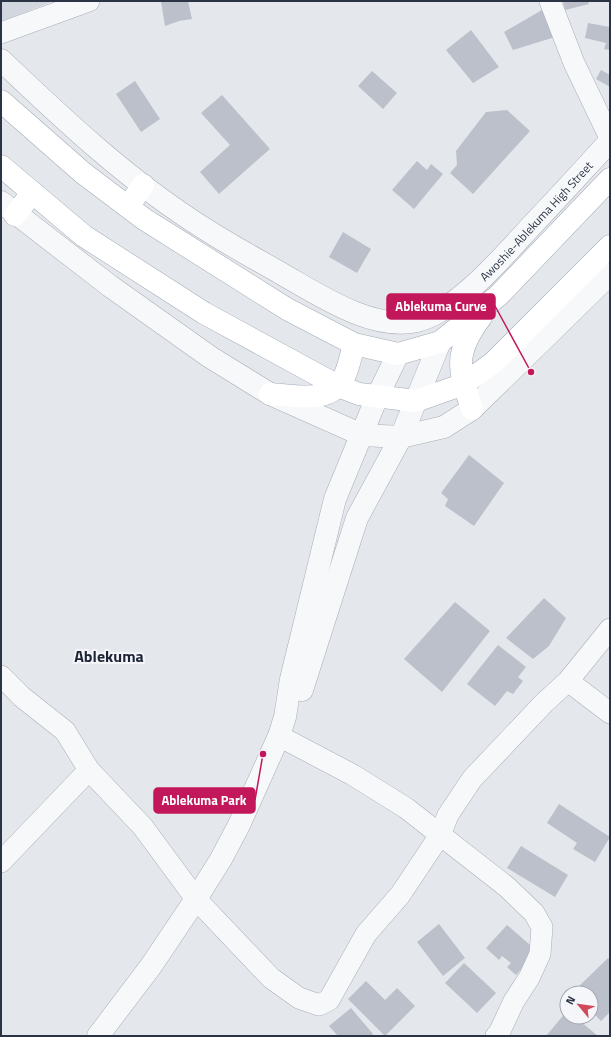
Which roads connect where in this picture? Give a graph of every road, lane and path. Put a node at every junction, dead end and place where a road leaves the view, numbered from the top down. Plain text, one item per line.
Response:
1 (89, 1) edge
2 (550, 1) edge
3 (1, 33) edge
4 (1, 60) edge
5 (1, 101) edge
6 (610, 139) edge
7 (1, 166) edge
8 (610, 180) edge
9 (143, 185) junction
10 (32, 194) junction
11 (128, 207) junction
12 (8, 208) edge
13 (610, 246) edge
14 (610, 274) edge
15 (498, 296) junction
16 (440, 342) junction
17 (354, 344) junction
18 (398, 354) junction
19 (464, 384) junction
20 (338, 386) junction
21 (270, 394) junction
22 (377, 397) junction
23 (416, 401) junction
24 (472, 409) junction
25 (362, 435) junction
26 (401, 437) junction
27 (610, 629) edge
28 (1, 676) edge
29 (568, 681) junction
30 (610, 713) edge
31 (282, 727) junction
32 (89, 770) junction
33 (440, 835) junction
34 (1, 862) edge
35 (196, 899) junction
36 (106, 1033) edge
37 (499, 1035) edge

1 - 3 street
2 - 6 street
4 - 9 street
5 - 11 main road
6 - 9 street, Awoshie-Ablekuma High Street
7 - 10 main road
8 - 15 main road
9 - 11 main road
10 - 12 main road
10 - 20 main road
11 - 17 main road
12 - 21 street
13 - 19 main road
14 - 24 street
15 - 16 main road
15 - 19 main road
16 - 18 main road
16 - 23 street
17 - 18 main road
17 - 20 main road
18 - 22 street
19 - 23 main road
19 - 24 main road
20 - 21 main road
20 - 22 main road
21 - 25 street
22 - 23 main road
22 - 25 street
23 - 26 street
24 - 26 street
25 - 26 street
25 - 31 street
26 - 31 street
27 - 29 street
28 - 32 street
29 - 30 street
29 - 33 street
31 - 33 street
31 - 35 street
32 - 34 street
32 - 35 street
33 - 35 street
33 - 37 street
35 - 36 street

